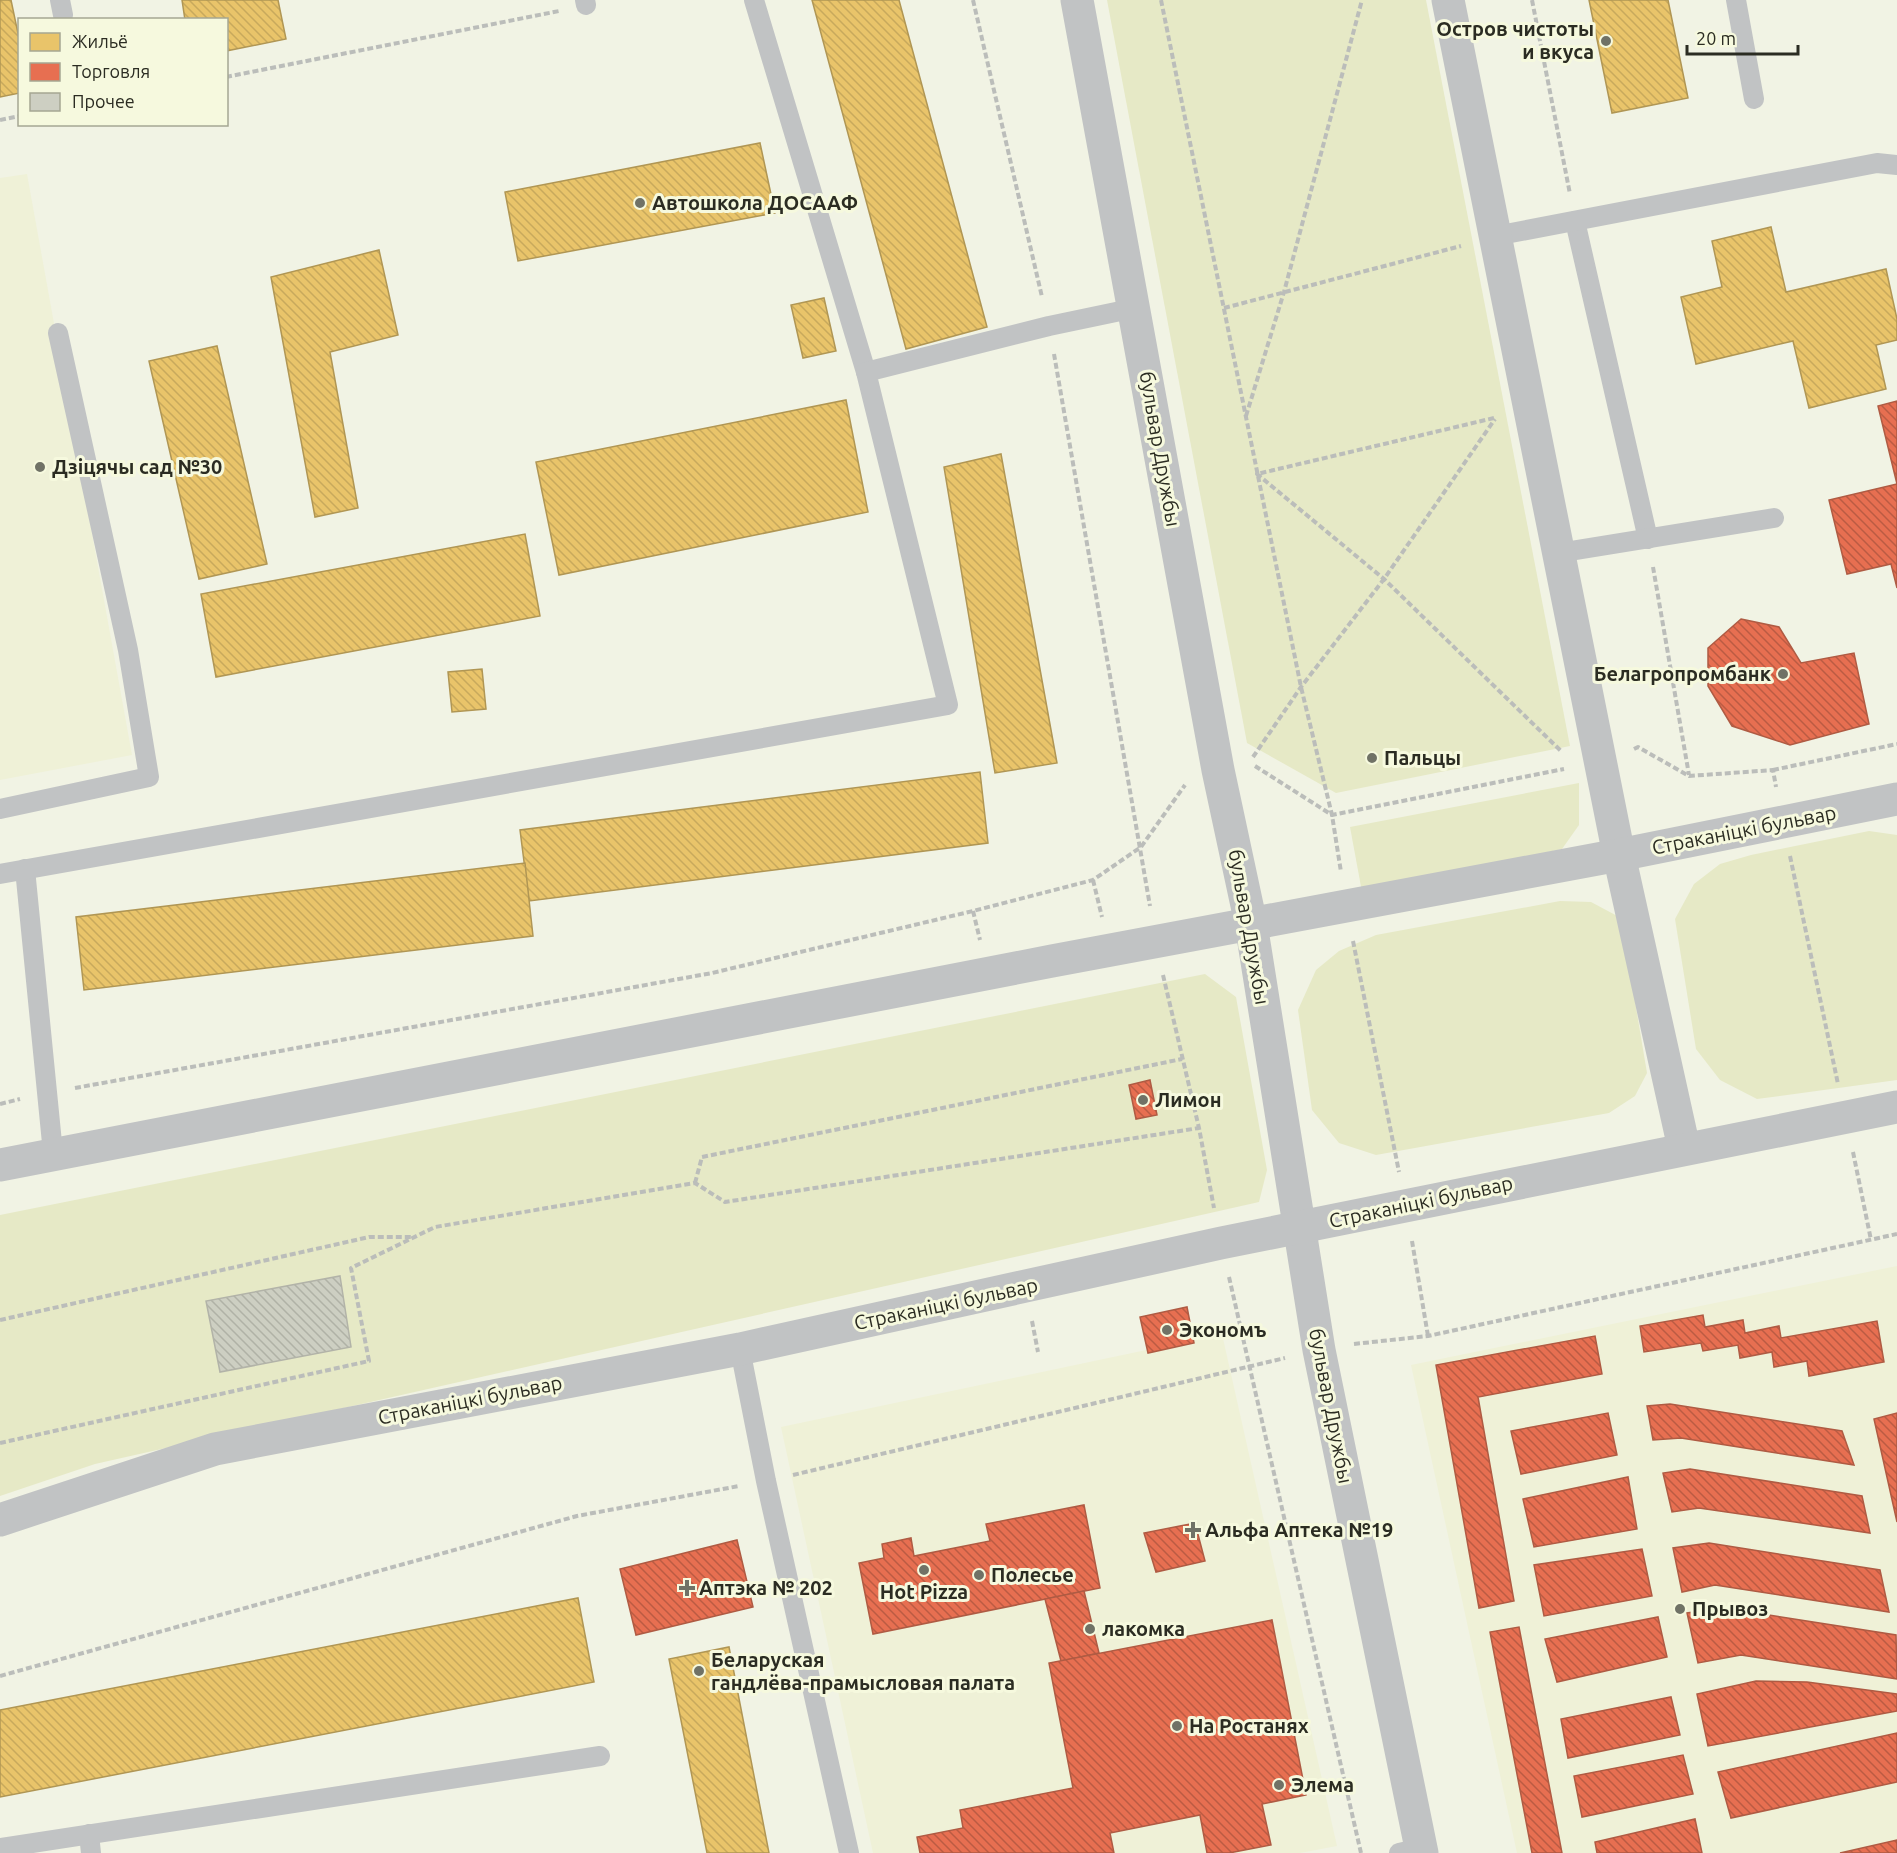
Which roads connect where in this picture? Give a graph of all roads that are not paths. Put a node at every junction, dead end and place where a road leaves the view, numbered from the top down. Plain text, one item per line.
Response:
1 (754, 0) edge
2 (1077, 0) edge
3 (1448, 0) edge
4 (1736, 0) edge
5 (1754, 99) dead end
6 (1897, 165) edge
7 (1575, 221) junction
8 (1495, 236) junction
9 (1135, 308) junction
10 (58, 333) dead end
11 (866, 372) junction
12 (1774, 518) dead end
13 (1648, 539) junction
14 (1558, 553) junction
15 (1897, 799) edge
16 (0, 809) edge
17 (1619, 855) junction
18 (25, 869) junction
19 (0, 874) edge
20 (1251, 924) junction
21 (1897, 1107) edge
22 (1684, 1148) junction
23 (53, 1153) junction
24 (0, 1164) edge
25 (1299, 1227) junction
26 (740, 1348) junction
27 (0, 1520) edge
28 (600, 1756) dead end
29 (90, 1844) edge
30 (0, 1848) edge
31 (1414, 1851) edge
32 (849, 1853) edge

1 - 11 lane
2 - 9 street, бульвар Дружбы
3 - 8 street
4 - 5 lane
6 - 7 lane
7 - 8 lane
7 - 13 lane
8 - 14 street
9 - 11 lane
9 - 20 street, бульвар Дружбы
10 - 16 lane
11 - 18 lane
12 - 13 lane
13 - 14 lane
14 - 17 street
15 - 17 street, Страканіцкі бульвар
17 - 20 street, Страканіцкі бульвар
17 - 22 street
18 - 19 lane
18 - 23 lane
20 - 23 street, Страканіцкі бульвар
20 - 25 street, бульвар Дружбы
21 - 22 street, Страканіцкі бульвар
22 - 25 street, Страканіцкі бульвар
23 - 24 street, Страканіцкі бульвар
25 - 26 street, Страканіцкі бульвар
25 - 31 street, бульвар Дружбы
26 - 27 street, Страканіцкі бульвар
26 - 32 lane
28 - 29 lane
29 - 30 lane

